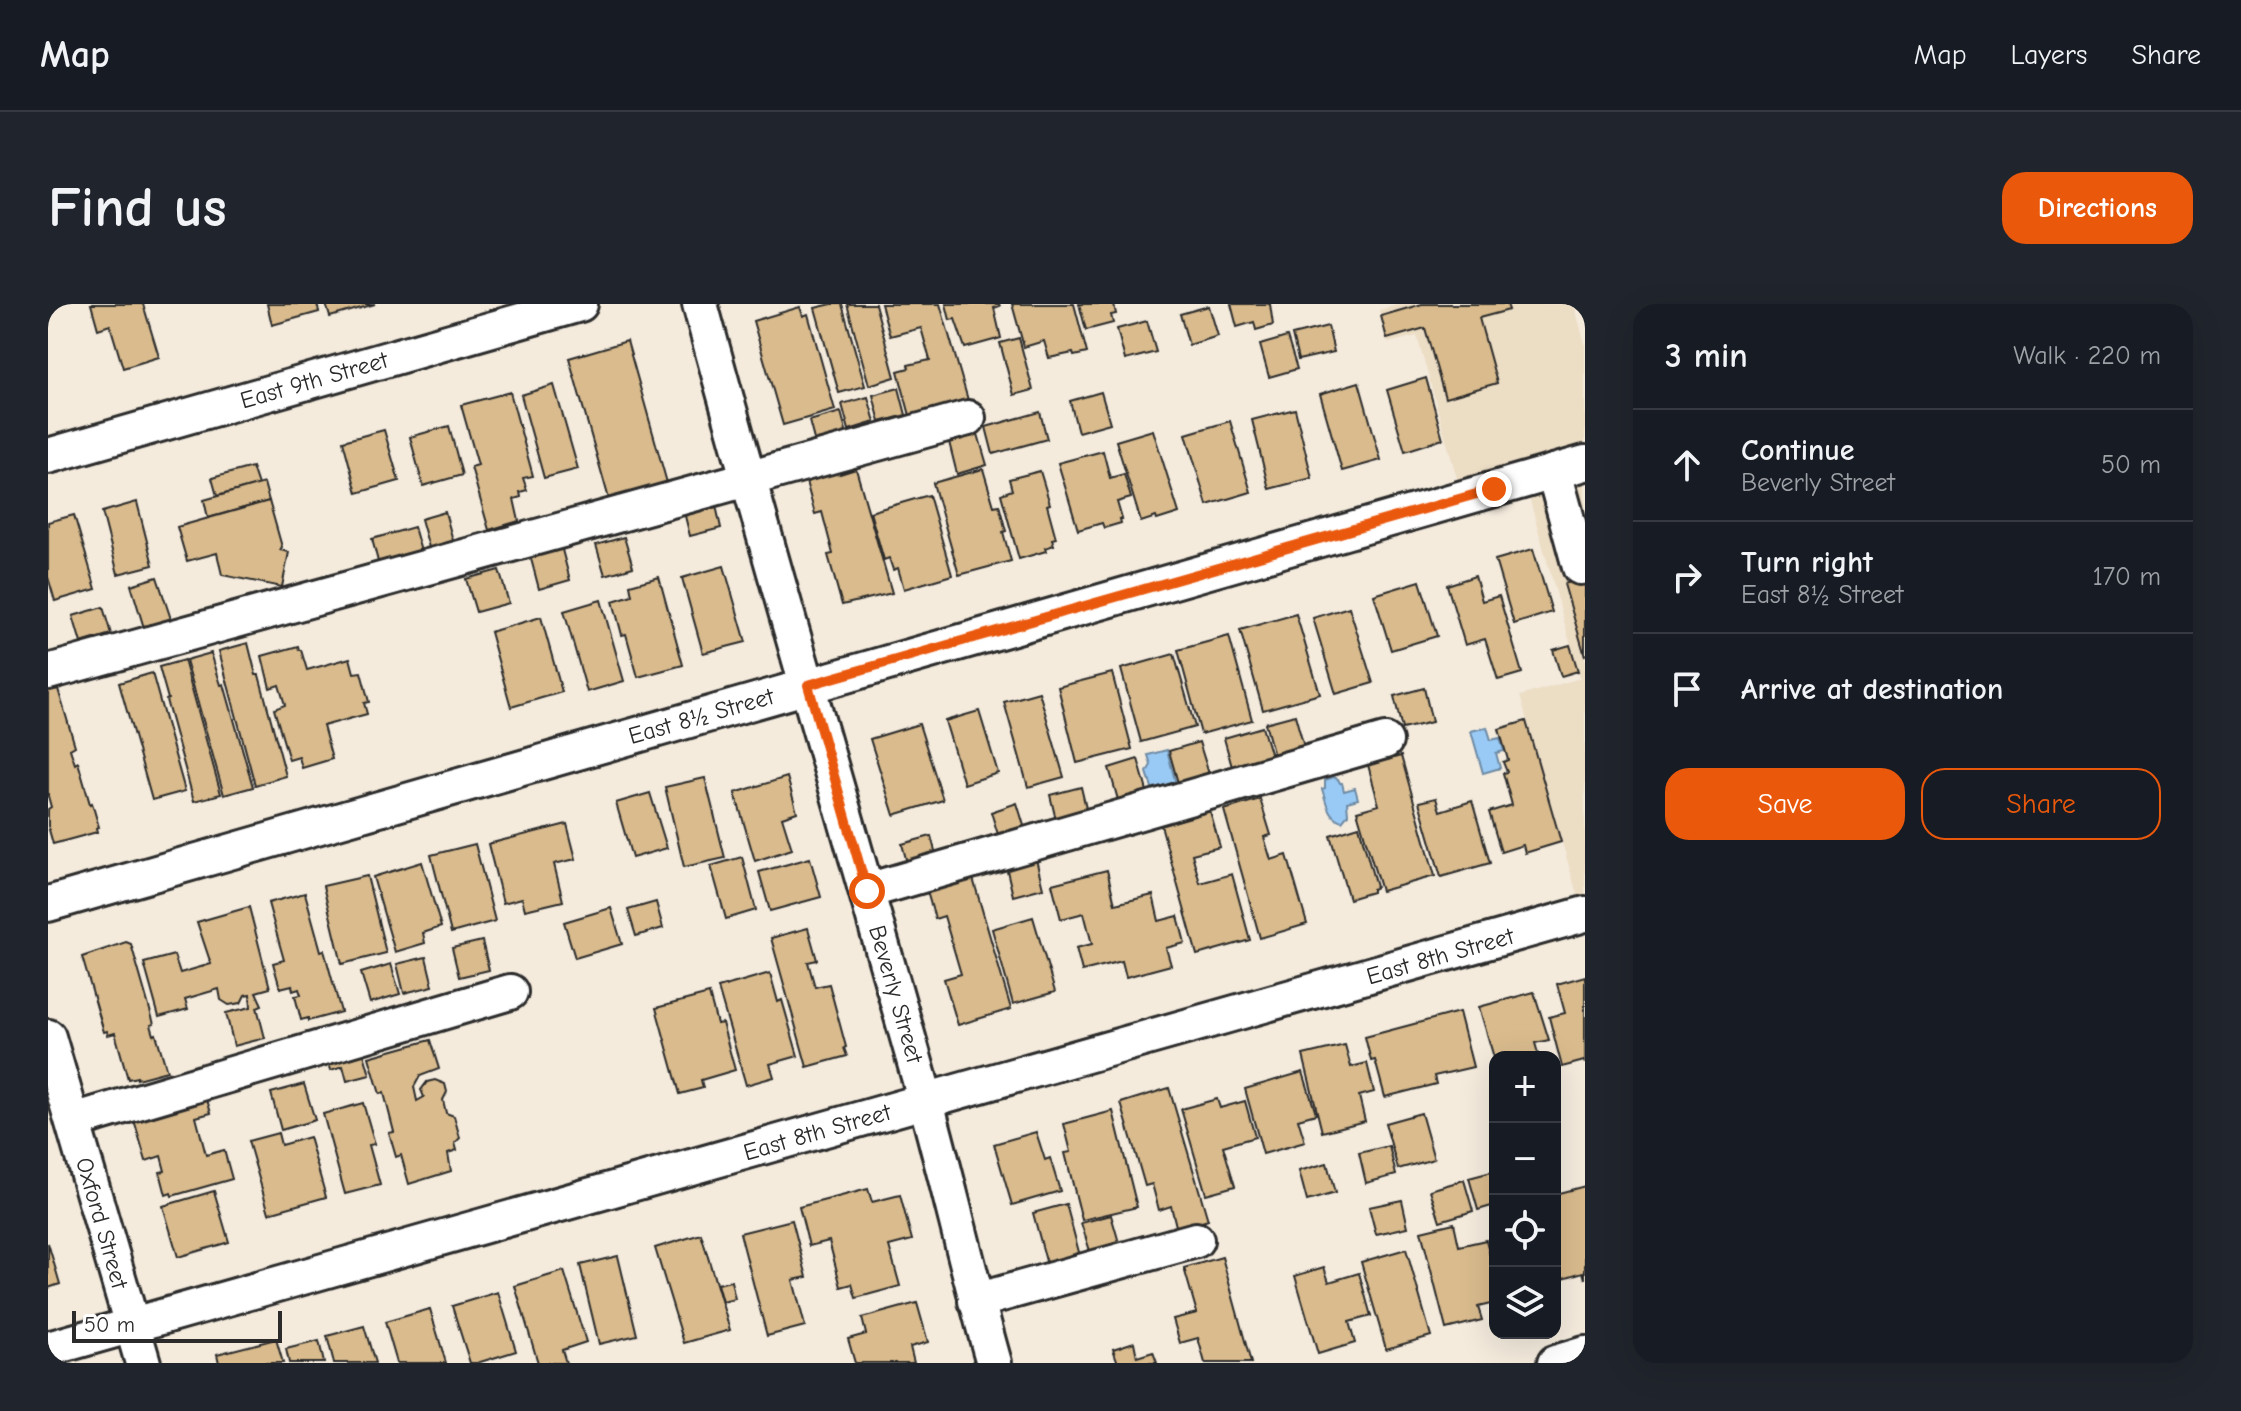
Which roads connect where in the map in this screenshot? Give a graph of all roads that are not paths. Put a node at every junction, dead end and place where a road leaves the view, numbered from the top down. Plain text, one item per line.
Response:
1 (580, 304) edge
2 (700, 304) edge
3 (968, 418) dead end
4 (48, 456) edge
5 (1570, 467) edge
6 (748, 478) junction
7 (1585, 566) edge
8 (48, 672) edge
9 (808, 685) junction
10 (1385, 741) dead end
11 (867, 891) junction
12 (48, 904) edge
13 (1585, 914) edge
14 (510, 992) dead end
15 (48, 1037) edge
16 (926, 1102) junction
17 (73, 1121) junction
18 (1196, 1240) dead end
19 (976, 1301) junction
20 (131, 1324) junction
21 (48, 1349) edge
22 (1585, 1354) edge
23 (143, 1363) edge
24 (994, 1363) edge
25 (1555, 1363) edge

1 - 4 street, East 9th Street
2 - 6 street, Beverly Street
3 - 6 street
5 - 7 street
5 - 9 street, East 8½ Street
6 - 8 street
6 - 9 street, Beverly Street
9 - 11 street, Beverly Street
9 - 12 street, East 8½ Street
10 - 11 street
11 - 16 street, Beverly Street
13 - 16 street, East 8th Street
14 - 17 street
15 - 17 street, Oxford Street
16 - 19 street, Beverly Street
16 - 20 street, East 8th Street
17 - 20 street, Oxford Street
18 - 19 street
19 - 24 street, Beverly Street
20 - 21 street, East 8th Street
20 - 23 street, Oxford Street
22 - 25 street

